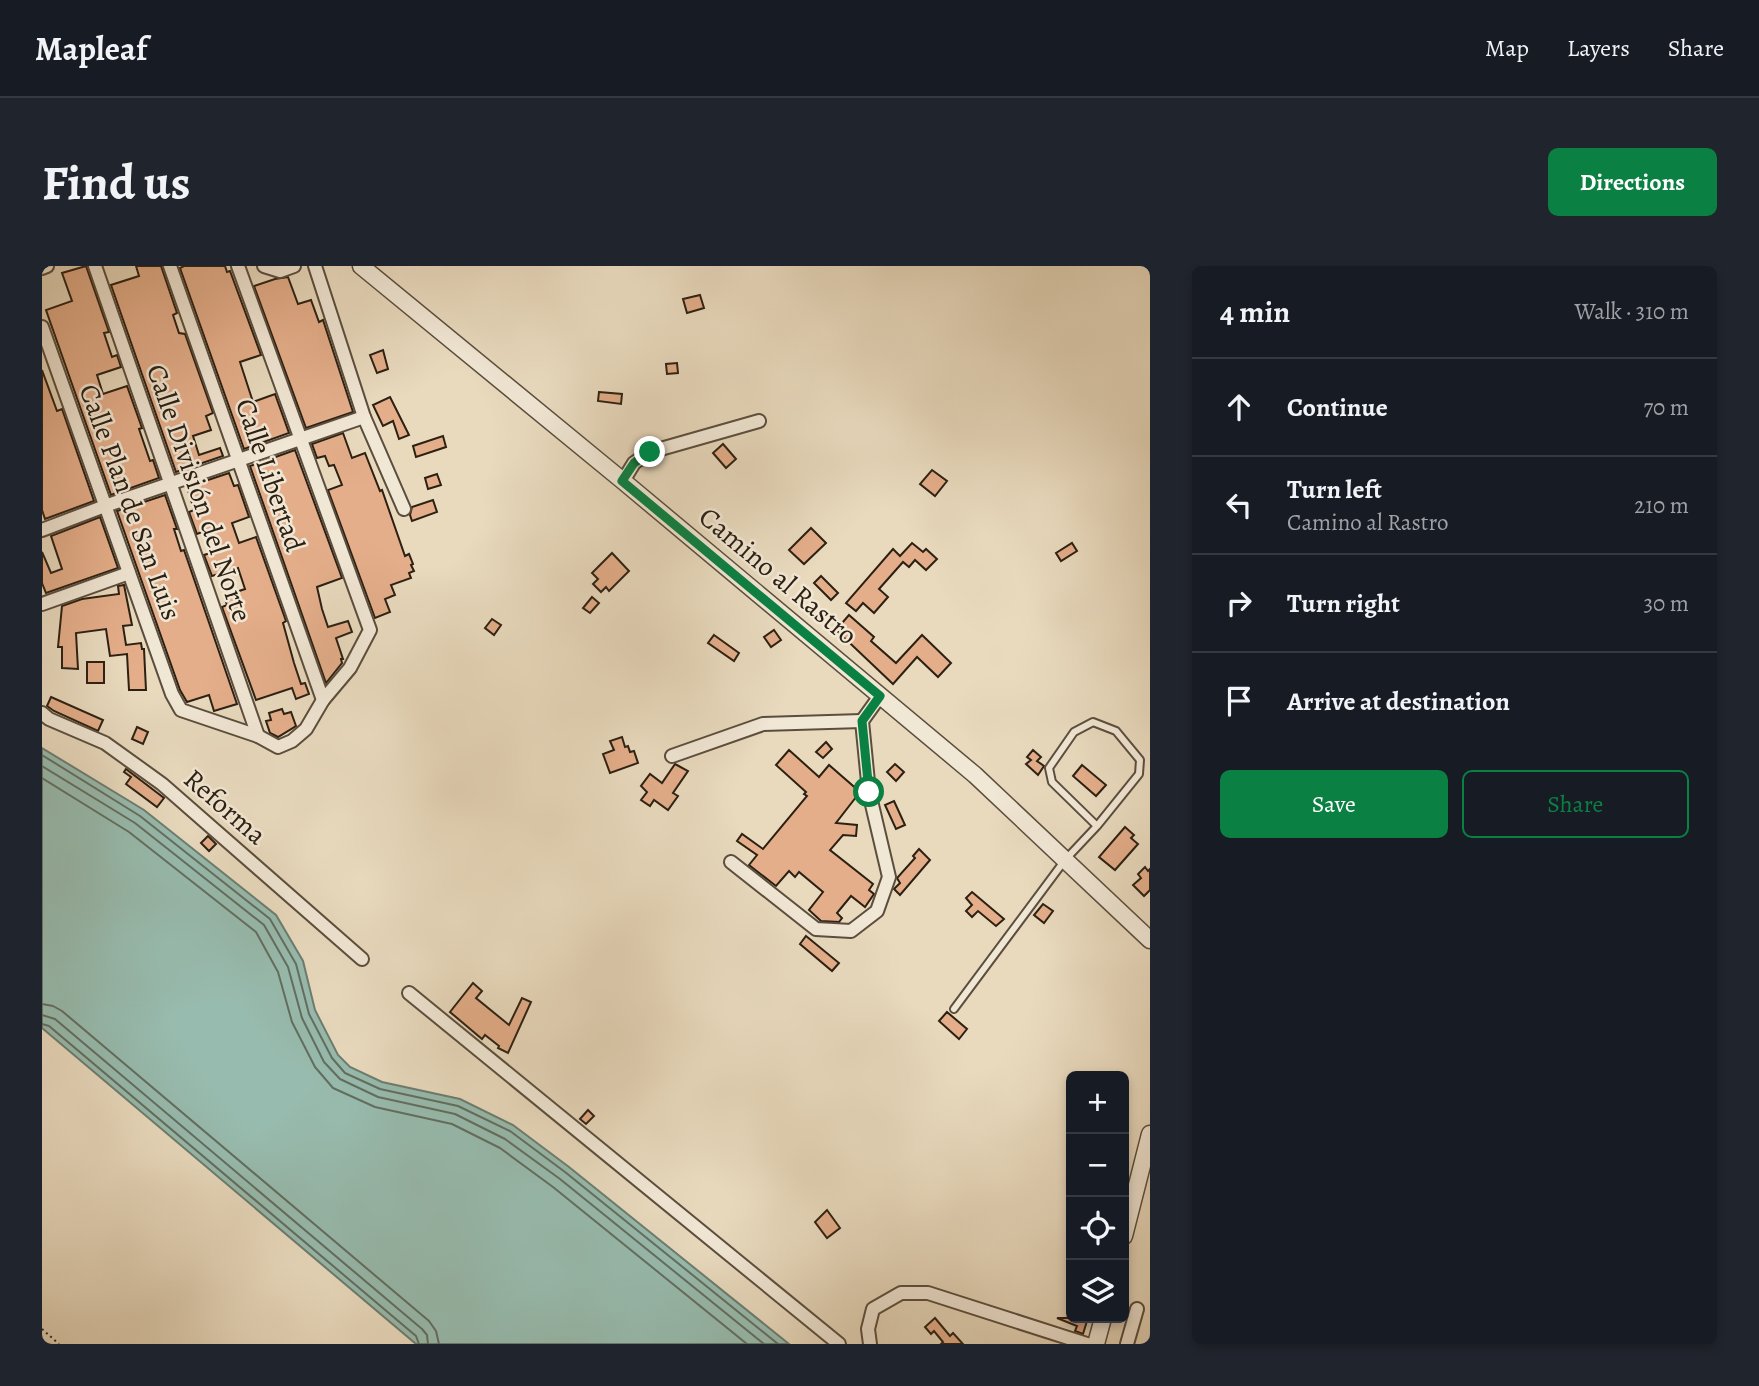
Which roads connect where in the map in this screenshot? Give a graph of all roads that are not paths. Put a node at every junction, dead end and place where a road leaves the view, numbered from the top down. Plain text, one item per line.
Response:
1 (94, 266) edge
2 (170, 266) edge
3 (238, 266) edge
4 (264, 266) edge
5 (293, 266) edge
6 (315, 266) edge
7 (361, 266) edge
8 (42, 327) edge
9 (364, 416) junction
10 (760, 421) dead end
11 (300, 439) junction
12 (239, 460) junction
13 (622, 481) junction
14 (170, 484) junction
15 (105, 506) junction
16 (404, 509) dead end
17 (42, 530) edge
18 (129, 573) junction
19 (42, 604) edge
20 (880, 696) junction
21 (323, 700) junction
22 (42, 713) edge
23 (862, 721) junction
24 (258, 736) junction
25 (673, 756) dead end
26 (1097, 826) junction
27 (1065, 860) junction
28 (731, 862) dead end
29 (1150, 940) edge
30 (362, 959) dead end
31 (409, 993) dead end
32 (954, 1009) dead end
33 (1150, 1134) edge
34 (1129, 1216) edge
35 (1137, 1310) dead end
36 (1102, 1323) edge
37 (1060, 1336) junction
38 (839, 1344) edge
39 (870, 1344) edge
40 (1047, 1344) edge
41 (1087, 1344) edge
42 (1096, 1344) edge
43 (1127, 1344) edge

1 - 14 street, Calle División del Norte
2 - 12 street, Calle Libertad
3 - 11 street
4 - 5 street
6 - 9 street
7 - 13 street, Camino al Rastro
8 - 15 street, Calle Plan de San Luis
9 - 11 street
9 - 16 street
10 - 13 street
11 - 12 street
11 - 21 street
12 - 14 street
12 - 21 street, Calle Libertad
13 - 20 street, Camino al Rastro
14 - 15 street
14 - 24 street, Calle División del Norte
15 - 17 street
15 - 18 street, Calle Plan de San Luis
18 - 19 street
18 - 24 street, Calle Plan de San Luis
20 - 23 street
20 - 27 street, Camino al Rastro
21 - 24 street
22 - 30 street, Reforma
23 - 25 street
23 - 28 street
26 - 26 lane
26 - 27 lane
27 - 29 street, Camino al Rastro
27 - 32 lane
31 - 38 street
33 - 34 street
35 - 43 street
36 - 42 street
37 - 39 street
37 - 40 street
37 - 41 street

